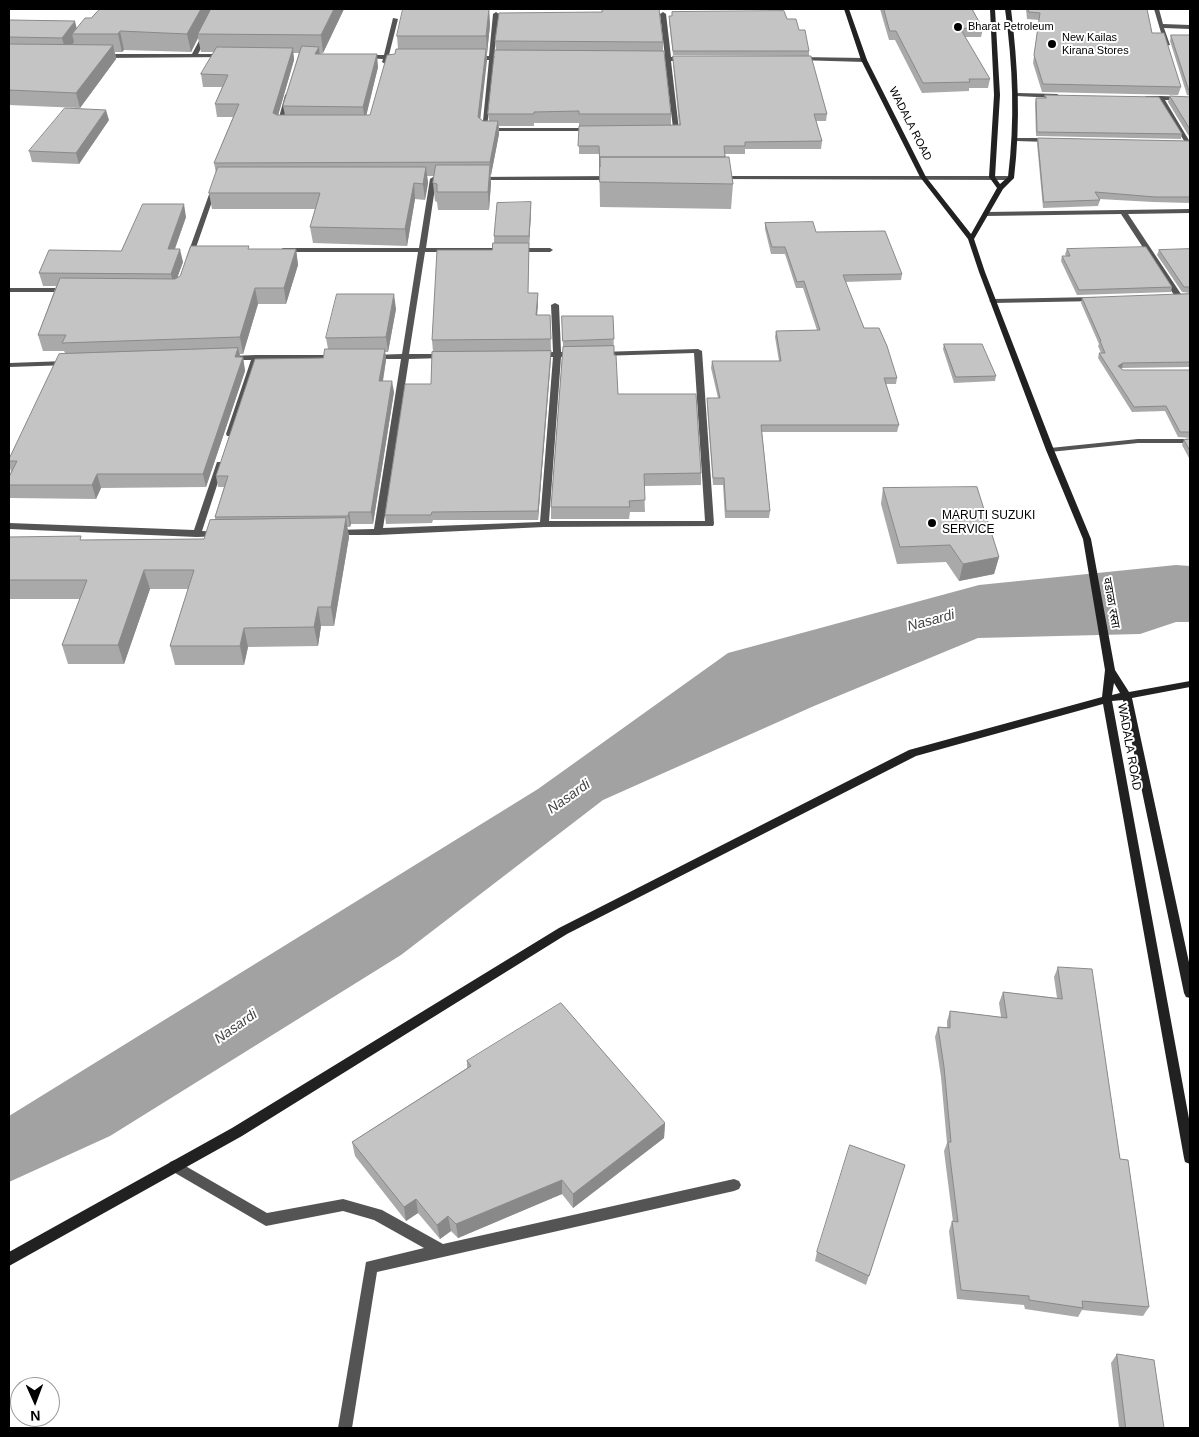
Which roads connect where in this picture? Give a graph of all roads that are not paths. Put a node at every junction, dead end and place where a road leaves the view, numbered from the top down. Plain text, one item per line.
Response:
1 (219, 9) edge
2 (846, 9) edge
3 (992, 9) edge
4 (1008, 9) edge
5 (1156, 9) edge
6 (496, 14) dead end
7 (663, 14) dead end
8 (394, 20) dead end
9 (1161, 26) junction
10 (1190, 27) edge
11 (993, 32) junction
12 (1011, 33) junction
13 (1170, 53) edge
14 (98, 56) edge
15 (194, 56) junction
16 (232, 56) edge
17 (358, 57) edge
18 (387, 57) junction
19 (406, 57) edge
20 (472, 58) edge
21 (491, 58) junction
22 (511, 58) edge
23 (648, 59) edge
24 (668, 59) junction
25 (697, 59) edge
26 (795, 59) edge
27 (864, 60) junction
28 (384, 67) edge
29 (290, 90) edge
30 (1181, 90) edge
31 (1018, 95) junction
32 (1066, 96) edge
33 (1142, 98) edge
34 (1162, 98) junction
35 (1187, 99) edge
36 (288, 124) edge
37 (599, 130) edge
38 (667, 130) edge
39 (1017, 140) junction
40 (1055, 140) edge
41 (1178, 143) edge
42 (1189, 143) edge
43 (923, 177) junction
44 (992, 177) junction
45 (217, 178) edge
46 (623, 178) edge
47 (713, 178) edge
48 (1012, 178) junction
49 (423, 179) edge
50 (433, 179) junction
51 (453, 179) edge
52 (473, 179) edge
53 (1000, 188) junction
54 (1190, 211) edge
55 (1123, 212) junction
56 (986, 214) junction
57 (971, 239) junction
58 (422, 249) junction
59 (192, 250) junction
60 (202, 250) edge
61 (278, 250) edge
62 (550, 250) dead end
63 (187, 267) edge
64 (9, 290) edge
65 (78, 290) edge
66 (1179, 296) junction
67 (1190, 296) edge
68 (1169, 297) edge
69 (1100, 298) edge
70 (993, 302) junction
71 (555, 305) dead end
72 (585, 354) edge
73 (594, 354) edge
74 (528, 355) edge
75 (557, 355) junction
76 (452, 356) edge
77 (256, 357) junction
78 (345, 357) edge
79 (364, 357) edge
80 (404, 357) junction
81 (216, 358) edge
82 (78, 363) edge
83 (9, 365) edge
84 (228, 441) edge
85 (1190, 442) edge
86 (1050, 450) junction
87 (222, 459) edge
88 (544, 524) junction
89 (9, 526) edge
90 (378, 532) junction
91 (330, 533) edge
92 (196, 534) junction
93 (225, 534) edge
94 (1110, 670) junction
95 (1190, 684) edge
96 (1127, 696) junction
97 (1106, 700) junction
98 (1190, 993) edge
99 (1190, 1158) edge
100 (175, 1166) junction
101 (734, 1185) dead end
102 (442, 1251) junction
103 (9, 1259) edge
104 (345, 1428) edge

1 - 15 street
2 - 27 main road, WADALA ROAD
3 - 11 main road
4 - 12 main road
5 - 9 street
6 - 21 street
7 - 24 street
8 - 18 street
9 - 10 street
9 - 13 street
11 - 12 main road
11 - 44 main road
12 - 31 main road
14 - 15 street
15 - 16 street
17 - 18 street
18 - 19 street
18 - 28 street
20 - 21 street
21 - 22 street
21 - 37 street
23 - 24 street
24 - 25 street
24 - 38 street
26 - 27 street
27 - 43 main road, WADALA ROAD
29 - 36 street
30 - 35 street
31 - 32 street
31 - 39 main road
33 - 34 street
34 - 35 street
34 - 42 street
39 - 40 street
39 - 48 main road
41 - 42 street
43 - 44 street
43 - 47 street
43 - 57 main road, WADALA ROAD
44 - 48 street
44 - 53 main road
45 - 59 street
46 - 52 street
48 - 53 main road
49 - 50 street
50 - 51 street
50 - 58 street
53 - 56 main road
54 - 55 street
55 - 56 street
55 - 66 street
56 - 57 main road
57 - 70 main road, WADALA ROAD
58 - 61 street
58 - 62 street
58 - 80 street
59 - 60 street
59 - 63 street
64 - 65 street
66 - 67 street
66 - 68 street
69 - 70 street
70 - 86 main road, WADALA ROAD
71 - 75 street
72 - 75 street
73 - 88 street
74 - 75 street
75 - 88 street
76 - 80 street
77 - 78 street
77 - 81 street
77 - 84 street
79 - 80 street
80 - 90 street
82 - 83 street
85 - 86 street
86 - 94 main road, वडाळा रस्ता
87 - 92 street
88 - 90 street
89 - 92 street
90 - 91 street
92 - 93 street
94 - 96 main road, WADALA ROAD
94 - 97 main road, WADALA ROAD
95 - 96 main road
96 - 97 main road
96 - 98 main road, WADALA ROAD
97 - 99 main road, WADALA ROAD
97 - 100 main road
100 - 102 street
100 - 103 main road
101 - 102 street
102 - 104 street

